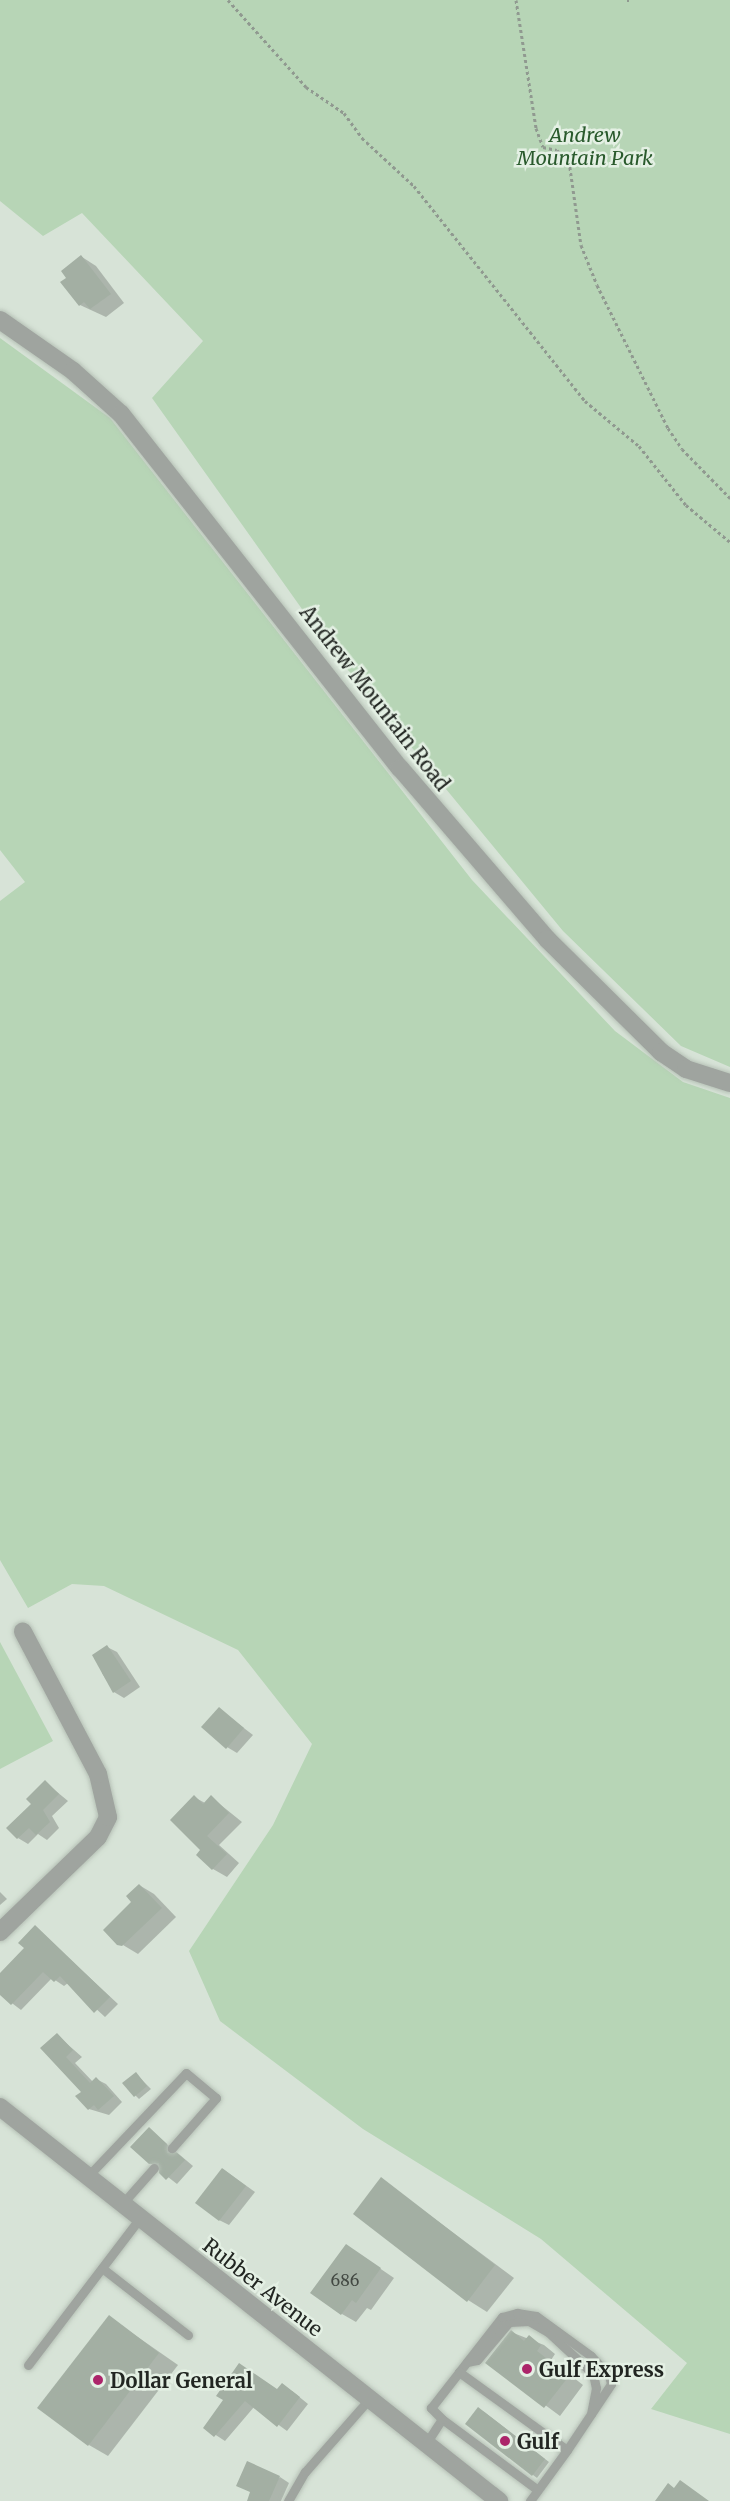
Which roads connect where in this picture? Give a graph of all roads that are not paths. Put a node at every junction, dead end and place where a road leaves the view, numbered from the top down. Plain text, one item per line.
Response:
1 (0, 320) edge
2 (730, 1083) edge
3 (23, 1632) dead end
4 (0, 1932) edge
5 (0, 2107) edge
6 (172, 2148) dead end
7 (154, 2168) dead end
8 (88, 2176) junction
9 (122, 2204) junction
10 (140, 2218) junction
11 (102, 2268) junction
12 (188, 2335) dead end
13 (467, 2362) junction
14 (28, 2365) dead end
15 (459, 2372) junction
16 (370, 2398) junction
17 (591, 2416) junction
18 (442, 2419) junction
19 (427, 2442) junction
20 (567, 2450) junction
21 (538, 2490) junction
22 (288, 2501) edge
23 (499, 2501) edge
24 (530, 2501) edge

1 - 2 street, Andrew Mountain Road
3 - 4 street
5 - 8 street, Rubber Avenue
6 - 8 lane
7 - 9 lane
8 - 9 street, Rubber Avenue
9 - 10 street, Rubber Avenue
10 - 11 lane
10 - 16 street, Rubber Avenue
11 - 12 lane
11 - 14 lane
13 - 15 lane
13 - 17 lane
13 - 17 lane
15 - 18 lane
15 - 20 lane
16 - 19 street, Rubber Avenue
16 - 22 lane
17 - 20 lane
18 - 19 lane
18 - 21 lane
19 - 23 street, Rubber Avenue
20 - 21 lane
21 - 24 lane

